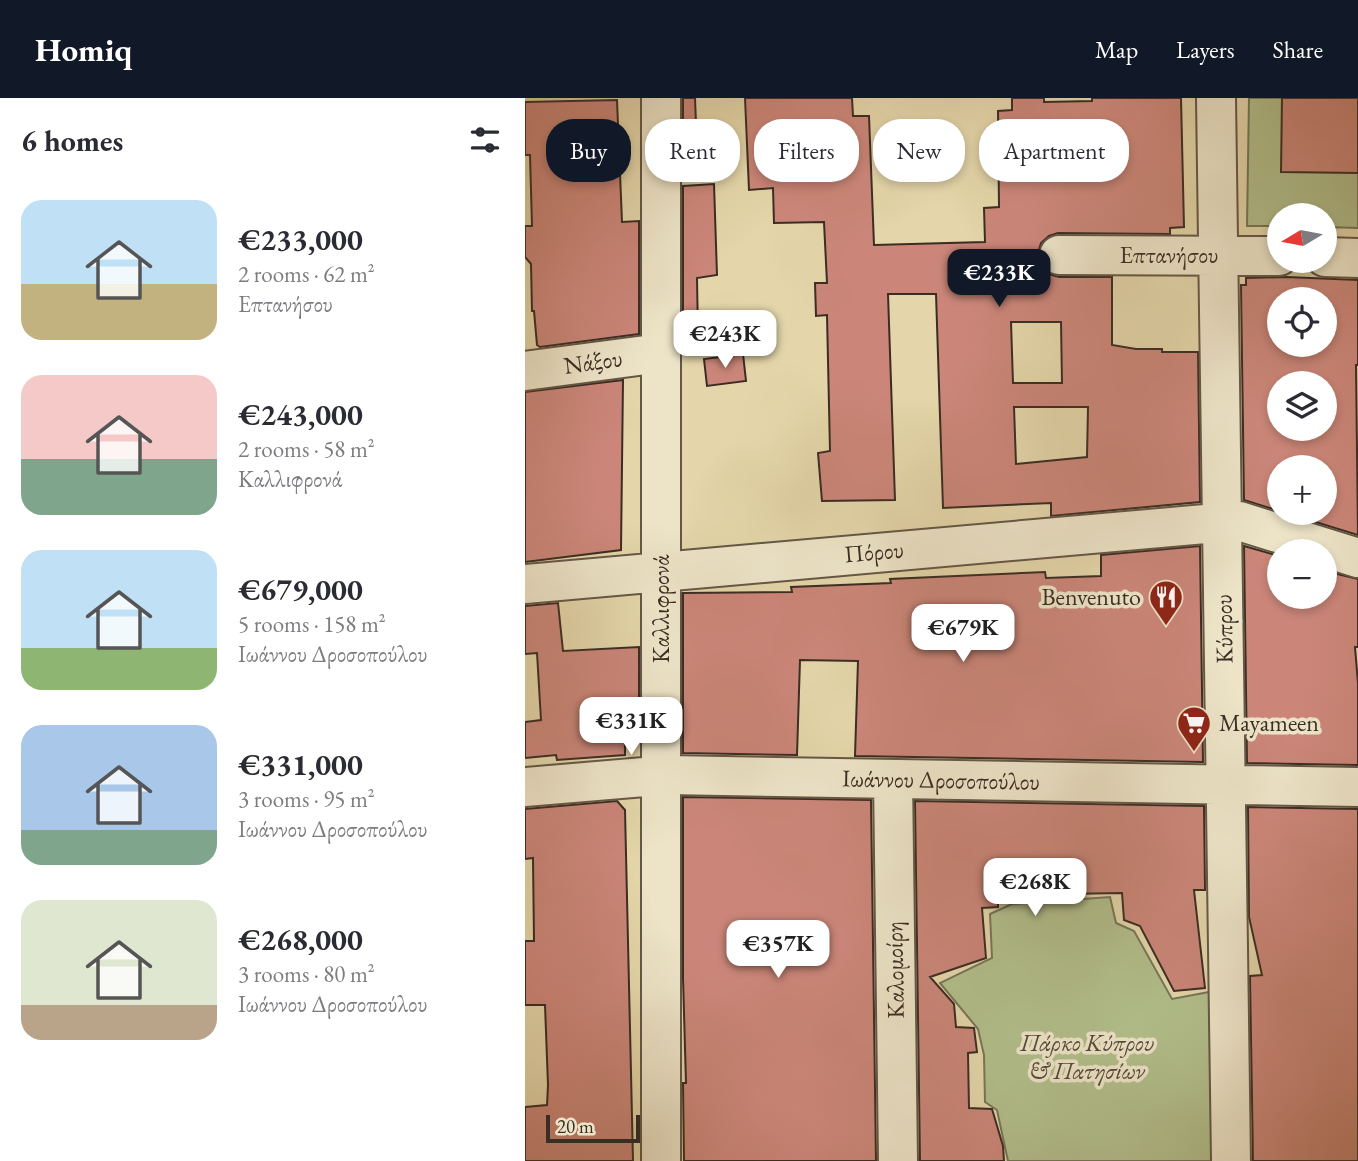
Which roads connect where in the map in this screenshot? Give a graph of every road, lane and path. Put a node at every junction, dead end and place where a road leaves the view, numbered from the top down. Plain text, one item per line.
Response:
1 (661, 98) edge
2 (1216, 98) edge
3 (1059, 255) dead end
4 (1219, 255) junction
5 (1267, 256) edge
6 (1337, 257) edge
7 (1358, 258) edge
8 (661, 353) junction
9 (525, 371) edge
10 (1223, 522) junction
11 (1358, 558) edge
12 (661, 570) junction
13 (525, 583) edge
14 (661, 775) junction
15 (893, 779) junction
16 (1226, 784) junction
17 (525, 787) edge
18 (1358, 787) edge
19 (661, 1161) edge
20 (898, 1161) edge
21 (1231, 1161) edge

1 - 8 street, Καλλιφρονά
2 - 4 street, Κύπρου
3 - 4 street, Επτανήσου
4 - 5 street, Επτανήσου
4 - 10 street, Κύπρου
6 - 7 street
8 - 9 street, Νάξου
8 - 12 street, Καλλιφρονά
10 - 11 street, Πόρου
10 - 12 street, Πόρου
10 - 16 street, Κύπρου
12 - 13 street, Πόρου
12 - 14 street, Καλλιφρονά
14 - 15 street, Ιωάννου Δροσοπούλου
14 - 17 street, Ιωάννου Δροσοπούλου
14 - 19 street, Καλλιφρονά
15 - 16 street, Ιωάννου Δροσοπούλου
15 - 20 street, Καλομοίρη
16 - 18 street, Ιωάννου Δροσοπούλου
16 - 21 street, Κύπρου

